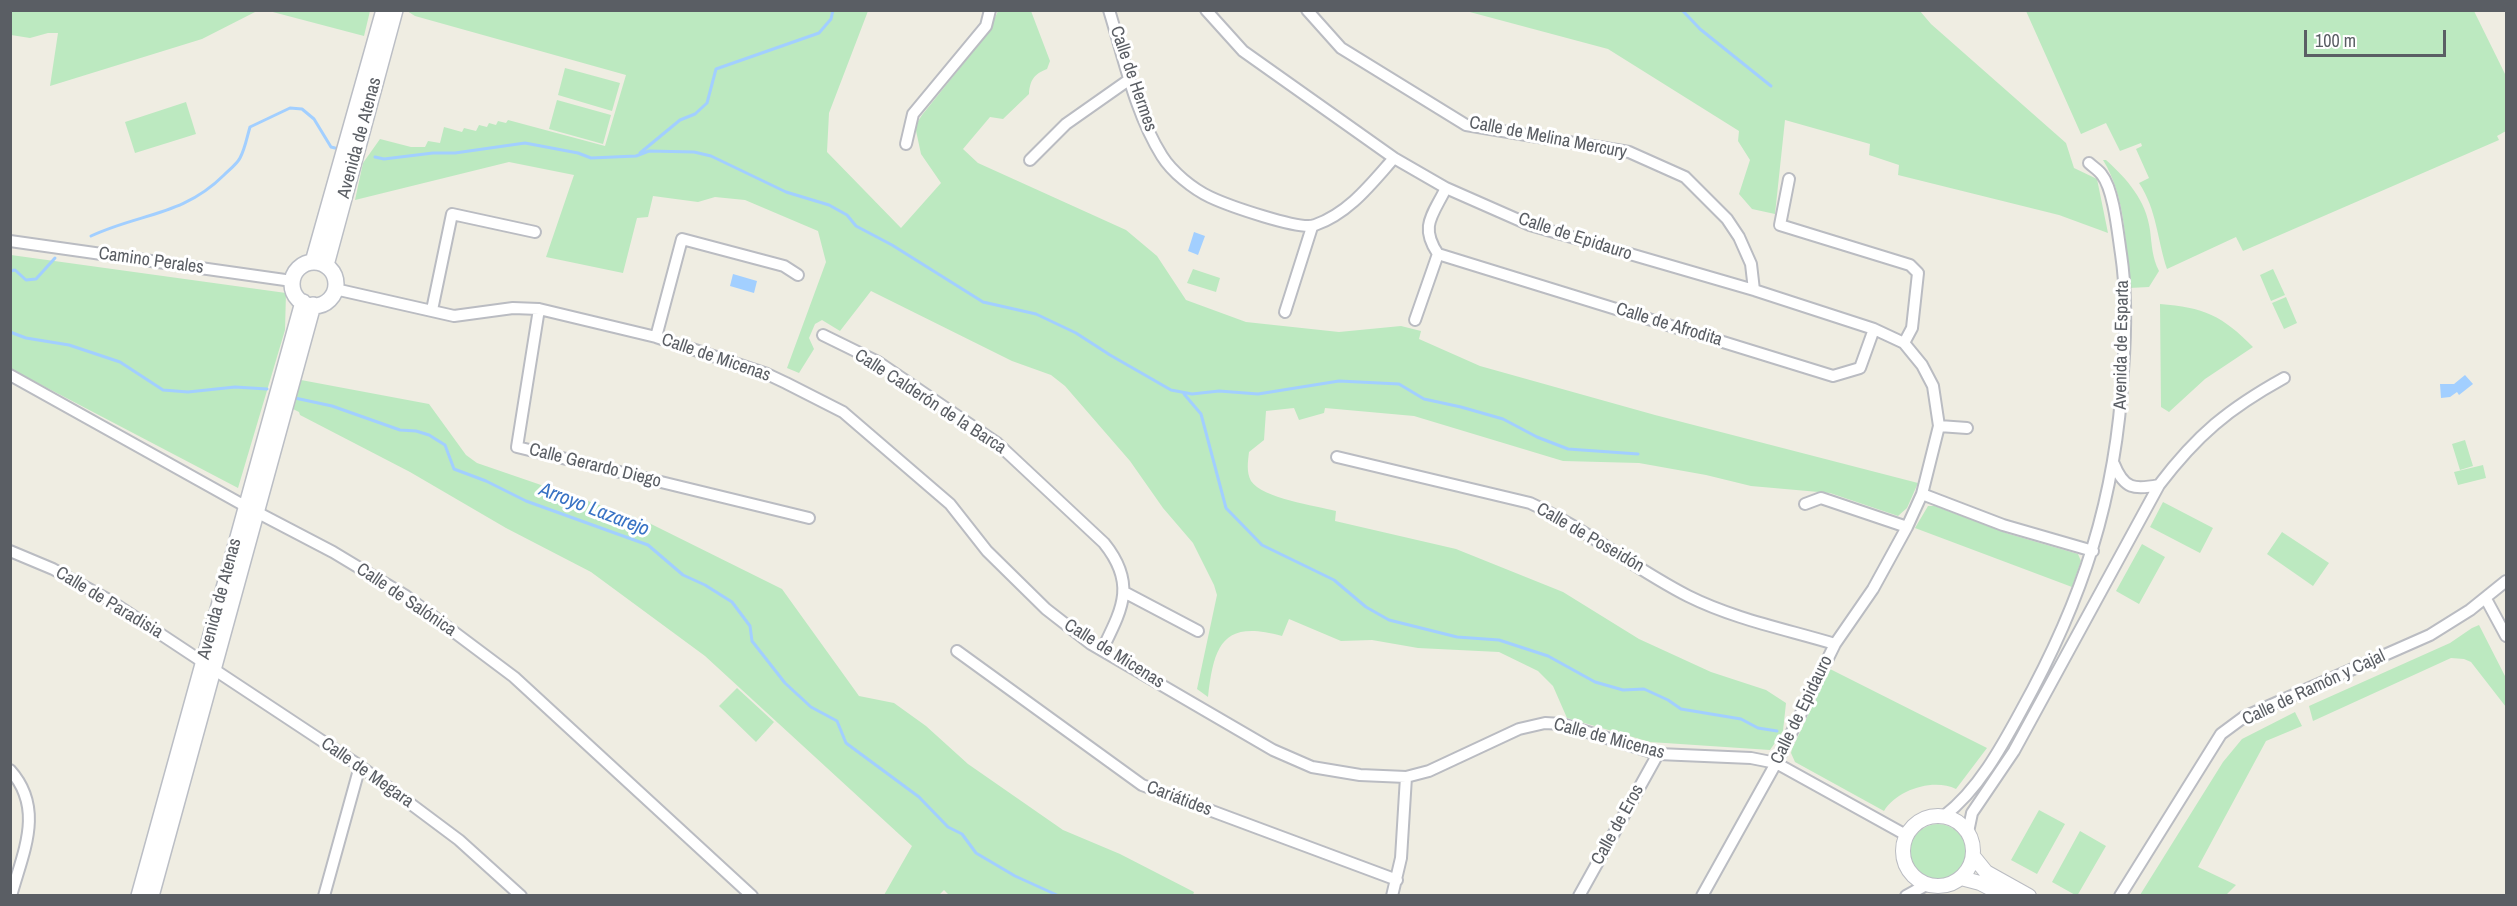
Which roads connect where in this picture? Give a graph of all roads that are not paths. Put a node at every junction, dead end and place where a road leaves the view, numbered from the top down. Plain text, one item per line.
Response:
1 (384, 10) edge
2 (395, 10) edge
3 (990, 10) edge
4 (1109, 10) edge
5 (1206, 10) edge
6 (1307, 10) edge
7 (1131, 79) junction
8 (906, 144) dead end
9 (1394, 158) junction
10 (1030, 160) dead end
11 (2089, 163) dead end
12 (1789, 179) dead end
13 (1446, 188) junction
14 (1312, 226) junction
15 (535, 232) dead end
16 (10, 241) edge
17 (1438, 254) junction
18 (320, 263) junction
19 (798, 275) dead end
20 (292, 281) junction
21 (335, 289) junction
22 (1754, 290) junction
23 (308, 304) junction
24 (539, 309) junction
25 (432, 310) junction
26 (1286, 312) dead end
27 (1415, 320) dead end
28 (1874, 329) junction
29 (823, 335) dead end
30 (656, 337) junction
31 (1904, 344) junction
32 (10, 375) edge
33 (2284, 378) dead end
34 (1939, 426) junction
35 (1967, 428) dead end
36 (1337, 457) dead end
37 (2114, 464) junction
38 (2159, 485) junction
39 (1922, 494) junction
40 (1805, 504) dead end
41 (251, 509) junction
42 (809, 518) dead end
43 (1907, 527) junction
44 (10, 551) edge
45 (2093, 551) junction
46 (2506, 581) edge
47 (1125, 592) junction
48 (2077, 599) junction
49 (2486, 599) junction
50 (2093, 607) junction
51 (1198, 632) dead end
52 (2506, 636) edge
53 (1835, 644) junction
54 (1102, 650) junction
55 (957, 651) dead end
56 (208, 667) junction
57 (1658, 754) junction
58 (1776, 763) junction
59 (360, 766) junction
60 (10, 770) edge
61 (1406, 777) junction
62 (1944, 816) junction
63 (1968, 832) junction
64 (1906, 835) junction
65 (1973, 856) junction
66 (1960, 878) junction
67 (1397, 880) junction
68 (1926, 885) junction
69 (11, 896) edge
70 (139, 896) edge
71 (151, 896) edge
72 (324, 896) edge
73 (521, 896) edge
74 (752, 896) edge
75 (1392, 896) edge
76 (1579, 896) edge
77 (1702, 896) edge
78 (1906, 896) edge
79 (2005, 896) edge
80 (2029, 896) edge
81 (2120, 896) edge

1 - 18 main road, Avenida de Atenas
2 - 18 main road, Avenida de Atenas
3 - 8 street
4 - 7 street, Calle de Hermes
5 - 9 street, Calle de Epidauro
6 - 22 street, Calle de Melina Mercury
7 - 10 street
7 - 14 street, Calle de Hermes
9 - 13 street, Calle de Epidauro
9 - 14 street
11 - 37 street, Avenida de Esparta
12 - 31 street
13 - 17 street
13 - 22 street, Calle de Epidauro
14 - 26 street
15 - 25 street
16 - 20 street, Camino Perales
17 - 27 street
17 - 28 street, Calle de Afrodita
18 - 20 main road
18 - 21 main road
19 - 30 street
20 - 23 main road
21 - 23 main road
21 - 25 street, Calle de Micenas
22 - 28 street, Calle de Epidauro
23 - 41 main road, Avenida de Atenas
24 - 25 street, Calle de Micenas
24 - 30 street, Calle de Micenas
24 - 42 street, Calle Gerardo Diego
28 - 31 street, Calle de Epidauro
29 - 47 street, Calle Calderón de la Barca
30 - 54 street, Calle de Micenas
31 - 34 street, Calle de Epidauro
32 - 41 street, Calle de Salónica
33 - 38 street
34 - 35 street
34 - 39 street, Calle de Epidauro
36 - 53 street, Calle de Poseidón
37 - 38 street
37 - 45 street, Avenida de Esparta
38 - 50 street
39 - 43 street, Calle de Epidauro
39 - 45 street
40 - 43 street
41 - 56 main road, Avenida de Atenas
41 - 74 street, Calle de Salónica
43 - 53 street, Calle de Epidauro
44 - 56 street, Calle de Paradisia
45 - 48 street, Avenida de Esparta
46 - 49 street, Calle de Ramón y Cajal
47 - 51 street
47 - 54 street
48 - 50 street
48 - 62 street, Avenida de Esparta
49 - 52 street
49 - 81 street, Calle de Ramón y Cajal
50 - 63 street
53 - 58 street, Calle de Epidauro
54 - 61 street, Calle de Micenas
55 - 67 street, Cariátides
56 - 59 street, Calle de Megara
56 - 70 main road, Avenida de Atenas
56 - 71 main road, Avenida de Atenas
57 - 58 street, Calle de Micenas
57 - 61 street, Calle de Micenas
57 - 76 street, Calle de Eros
58 - 64 street, Calle de Micenas
58 - 77 street, Calle de Epidauro
59 - 72 street
59 - 73 street, Calle de Megara
60 - 69 street
61 - 67 street
62 - 63 street
62 - 64 street
63 - 65 street
64 - 68 street
65 - 66 street
65 - 80 street
66 - 68 street
66 - 79 street
67 - 75 street
68 - 78 street

